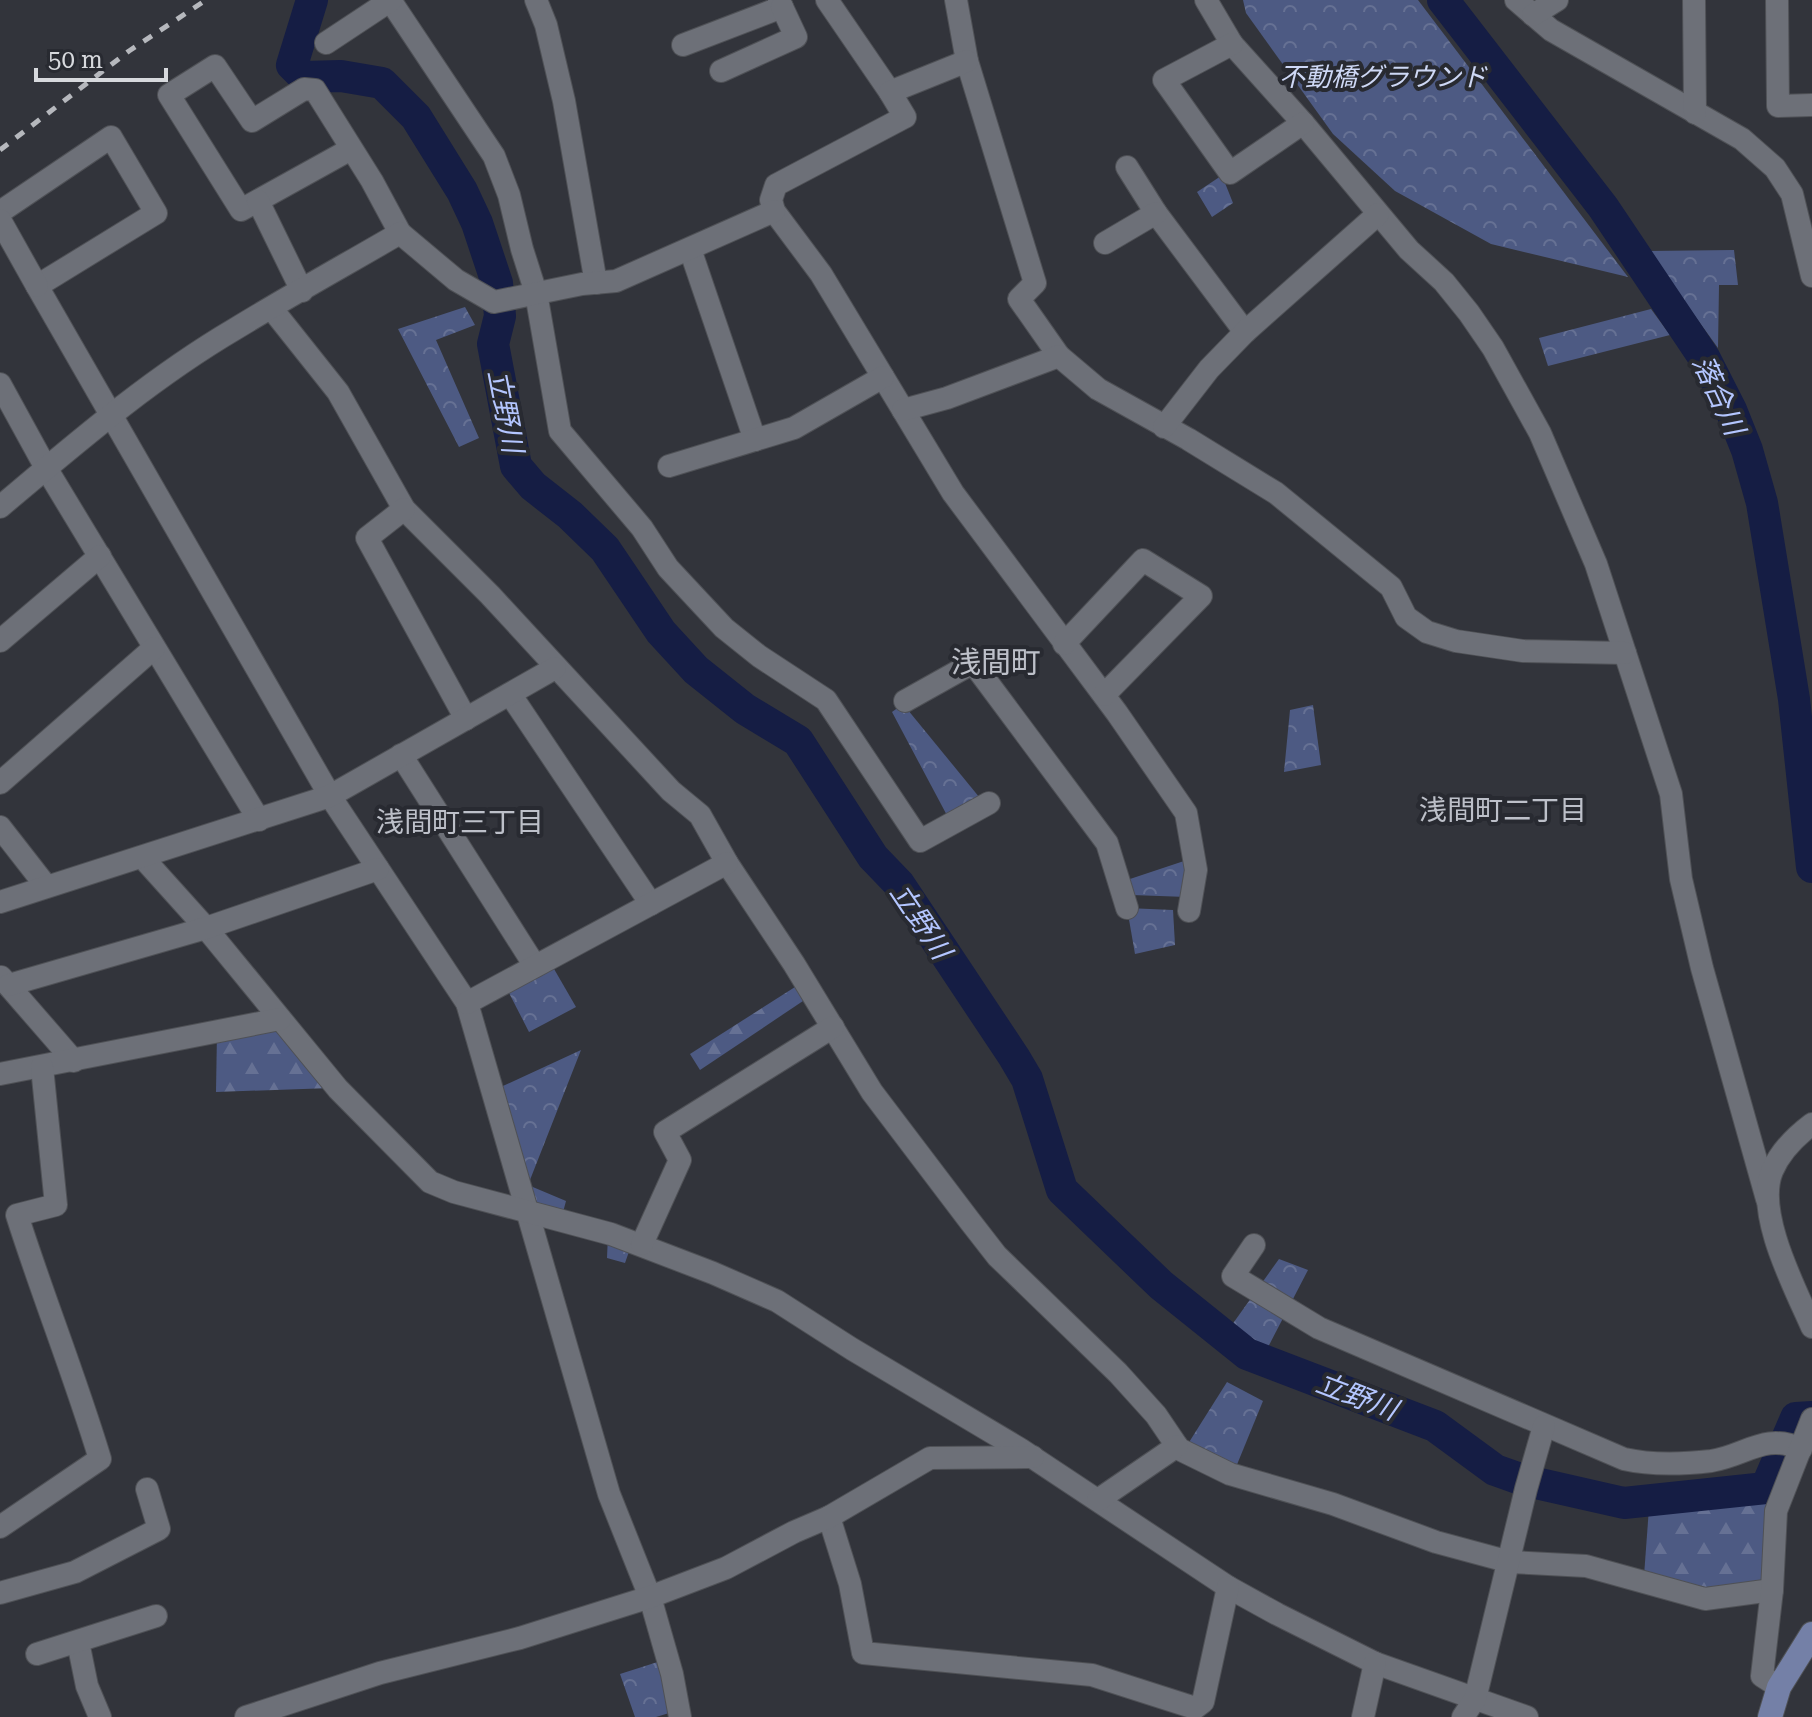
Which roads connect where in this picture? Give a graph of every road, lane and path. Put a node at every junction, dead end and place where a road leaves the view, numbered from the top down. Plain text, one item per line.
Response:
1 (390, 0) edge
2 (536, 0) edge
3 (827, 0) edge
4 (956, 0) edge
5 (1206, 0) edge
6 (1557, 0) edge
7 (1694, 0) edge
8 (1777, 0) edge
9 (781, 4) edge
10 (1525, 8) edge
11 (326, 43) dead end
12 (1232, 44) junction
13 (683, 45) dead end
14 (967, 61) junction
15 (721, 71) dead end
16 (890, 92) junction
17 (1812, 105) edge
18 (1695, 113) junction
19 (1303, 123) junction
20 (351, 149) junction
21 (1127, 167) dead end
22 (258, 201) junction
23 (774, 211) junction
24 (0, 212) edge
25 (1156, 213) junction
26 (1378, 214) junction
27 (0, 220) edge
28 (400, 233) junction
29 (1105, 243) dead end
30 (690, 249) junction
31 (1812, 276) edge
32 (596, 283) junction
33 (37, 286) junction
34 (302, 291) junction
35 (529, 296) junction
36 (272, 309) junction
37 (1245, 332) junction
38 (1059, 356) junction
39 (883, 377) junction
40 (0, 384) edge
41 (903, 410) junction
42 (110, 415) junction
43 (1164, 427) junction
44 (755, 440) junction
45 (669, 466) dead end
46 (46, 468) junction
47 (0, 507) edge
48 (404, 509) junction
49 (100, 556) junction
50 (0, 641) edge
51 (1064, 644) junction
52 (154, 648) junction
53 (1625, 653) junction
54 (555, 668) junction
55 (510, 694) junction
56 (1104, 695) junction
57 (905, 701) dead end
58 (466, 719) junction
59 (401, 755) junction
60 (0, 783) edge
61 (330, 796) junction
62 (989, 803) dead end
63 (259, 820) junction
64 (0, 827) edge
65 (143, 858) junction
66 (727, 863) junction
67 (378, 869) junction
68 (46, 886) junction
69 (0, 902) edge
70 (651, 904) junction
71 (1127, 908) dead end
72 (1189, 911) dead end
73 (206, 928) junction
74 (535, 966) junction
75 (4, 981) edge
76 (467, 1003) junction
77 (280, 1019) junction
78 (833, 1027) junction
79 (74, 1061) junction
80 (42, 1067) junction
81 (0, 1074) edge
82 (1812, 1124) edge
83 (1767, 1199) junction
84 (526, 1212) junction
85 (642, 1244) junction
86 (1254, 1245) dead end
87 (1812, 1327) edge
88 (1544, 1426) junction
89 (1797, 1438) edge
90 (1177, 1446) junction
91 (1033, 1457) junction
92 (147, 1489) dead end
93 (1098, 1500) junction
94 (829, 1517) junction
95 (0, 1527) edge
96 (1510, 1562) junction
97 (1228, 1587) junction
98 (1772, 1590) junction
99 (0, 1593) edge
100 (650, 1597) junction
101 (156, 1616) dead end
102 (1812, 1634) edge
103 (78, 1642) junction
104 (37, 1654) dead end
105 (1375, 1663) junction
106 (1779, 1687) junction
107 (1469, 1708) edge
108 (100, 1717) edge
109 (246, 1717) edge
110 (680, 1717) edge
111 (1363, 1717) edge
112 (1527, 1717) edge
113 (1770, 1717) edge

1 - 11 street
1 - 35 street
2 - 32 street
3 - 16 street
4 - 14 street
5 - 12 street
6 - 10 street
7 - 18 street
8 - 17 street
9 - 13 street
9 - 15 street
10 - 18 street
12 - 19 street
12 - 19 street
14 - 16 street
14 - 38 street
16 - 23 street
18 - 31 street
19 - 26 street
20 - 22 street
20 - 22 street
20 - 28 street
21 - 25 street
22 - 34 street
23 - 30 street
23 - 39 street
24 - 33 street
25 - 29 street
25 - 37 street
26 - 37 street
26 - 53 street
27 - 33 street
28 - 34 street
28 - 35 street
30 - 32 street
30 - 44 street
32 - 35 street
33 - 42 street
34 - 36 street
35 - 62 street
36 - 42 street
36 - 48 street
37 - 43 street
38 - 41 street
38 - 43 street
39 - 41 street
39 - 44 street
40 - 46 street
41 - 51 street
42 - 46 street
42 - 61 street
43 - 53 street
44 - 45 street
46 - 47 street
46 - 49 street
48 - 54 street
48 - 58 street
49 - 50 street
49 - 52 street
51 - 56 street
51 - 56 street
52 - 60 street
52 - 63 street
53 - 83 street
54 - 55 street
54 - 66 street
55 - 58 street
55 - 70 street
56 - 72 street
57 - 71 street
58 - 59 street
59 - 61 street
59 - 74 street
61 - 63 street
61 - 67 street
63 - 65 street
64 - 68 street
65 - 68 street
65 - 73 street
66 - 70 street
66 - 78 street
67 - 73 street
67 - 76 street
68 - 69 street
70 - 74 street
73 - 75 street
73 - 77 street
74 - 76 street
75 - 79 street
76 - 84 street
77 - 79 street
77 - 84 street
78 - 85 street
78 - 90 street
79 - 80 street
80 - 81 street
80 - 95 street
82 - 83 street
83 - 87 street
84 - 85 street
84 - 100 street
85 - 91 street
86 - 88 street
88 - 89 street
88 - 96 street
89 - 98 street
90 - 93 street
90 - 96 street
91 - 93 street
91 - 94 street
92 - 99 street
93 - 97 street
94 - 97 street
94 - 100 street
96 - 98 street
96 - 107 street
97 - 105 street
98 - 106 street
100 - 109 street
100 - 110 street
101 - 103 street
102 - 106 main road
103 - 104 street
103 - 108 street
105 - 107 street
105 - 111 street
106 - 113 main road
107 - 112 street

